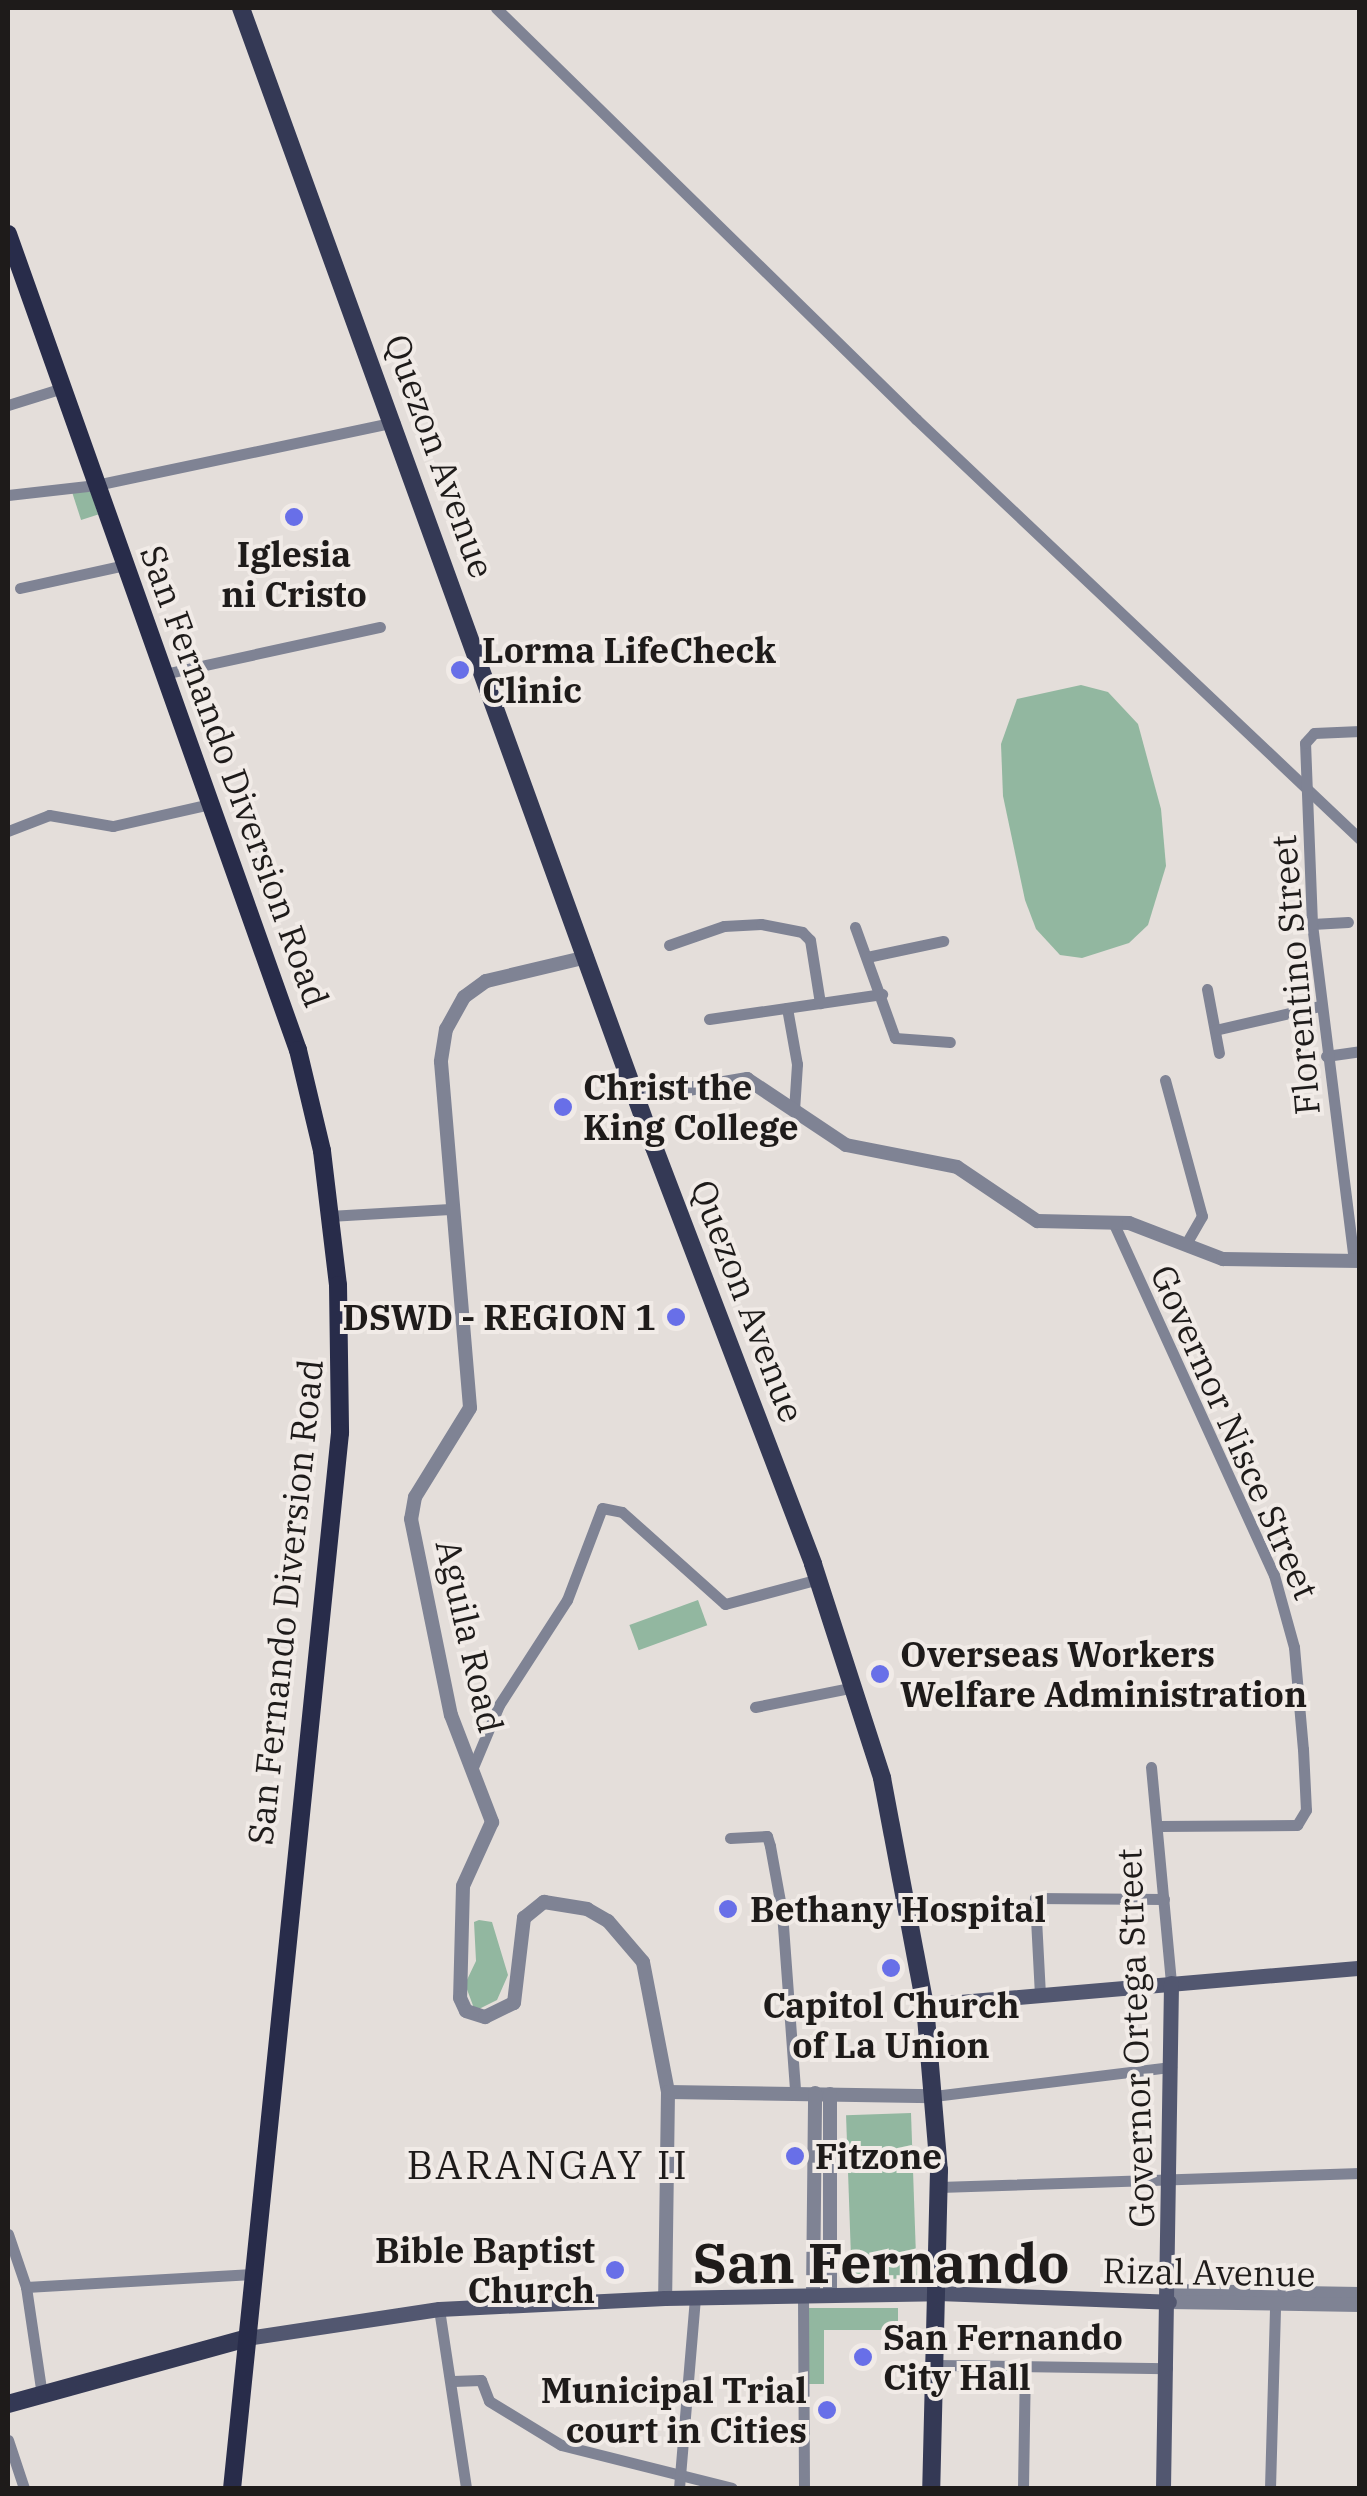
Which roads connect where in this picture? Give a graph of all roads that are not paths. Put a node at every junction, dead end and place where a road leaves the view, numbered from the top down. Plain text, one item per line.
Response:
1 (242, 8) edge
2 (496, 8) edge
3 (8, 234) edge
4 (63, 388) junction
5 (8, 406) edge
6 (394, 422) junction
7 (96, 485) junction
8 (8, 495) edge
9 (125, 565) junction
10 (20, 588) dead end
11 (380, 626) dead end
12 (164, 674) junction
13 (1360, 731) edge
14 (1306, 787) junction
15 (210, 804) junction
16 (8, 831) edge
17 (1360, 839) edge
18 (1348, 922) dead end
19 (1312, 924) junction
20 (855, 927) dead end
21 (943, 941) dead end
22 (669, 945) dead end
23 (588, 957) junction
24 (867, 957) junction
25 (1207, 989) dead end
26 (882, 994) junction
27 (820, 1003) junction
28 (1320, 1006) junction
29 (787, 1008) junction
30 (708, 1019) dead end
31 (1215, 1030) junction
32 (950, 1042) dead end
33 (1360, 1051) edge
34 (1219, 1053) dead end
35 (1326, 1056) junction
36 (1165, 1080) dead end
37 (636, 1098) junction
38 (794, 1110) junction
39 (450, 1210) junction
40 (329, 1216) junction
41 (1113, 1222) junction
42 (1186, 1244) junction
43 (1357, 1261) edge
44 (818, 1579) junction
45 (854, 1687) junction
46 (755, 1707) dead end
47 (1151, 1767) dead end
48 (473, 1768) junction
49 (1159, 1826) junction
50 (730, 1838) dead end
51 (1164, 1899) junction
52 (1360, 1968) edge
53 (1171, 1983) junction
54 (1040, 1994) junction
55 (925, 2004) junction
56 (1171, 2068) junction
57 (668, 2092) junction
58 (795, 2092) junction
59 (822, 2094) junction
60 (934, 2096) junction
61 (1360, 2172) edge
62 (1171, 2178) junction
63 (939, 2187) junction
64 (8, 2234) edge
65 (253, 2274) junction
66 (26, 2287) junction
67 (938, 2293) junction
68 (1360, 2294) edge
69 (815, 2295) junction
70 (1170, 2297) junction
71 (665, 2298) junction
72 (695, 2298) junction
73 (1275, 2304) junction
74 (1360, 2305) edge
75 (439, 2309) junction
76 (247, 2338) junction
77 (938, 2365) junction
78 (1026, 2365) junction
79 (1167, 2368) junction
80 (453, 2381) junction
81 (42, 2396) junction
82 (8, 2404) edge
83 (8, 2440) edge
84 (680, 2483) edge
85 (24, 2488) edge
86 (232, 2488) edge
87 (466, 2488) edge
88 (732, 2488) edge
89 (804, 2488) edge
90 (931, 2488) edge
91 (1023, 2488) edge
92 (1163, 2488) edge
93 (1270, 2488) edge

1 - 6 main road, Quezon Avenue
2 - 14 street
3 - 4 highway, San Fernando Diversion Road
4 - 5 street
4 - 7 highway, San Fernando Diversion Road
6 - 7 street
6 - 23 main road, Quezon Avenue
7 - 8 street
7 - 9 highway, San Fernando Diversion Road
9 - 10 street
9 - 12 highway, San Fernando Diversion Road
11 - 12 street
12 - 15 highway, San Fernando Diversion Road
13 - 14 street, Florentino Street
14 - 17 street
14 - 19 street, Florentino Street
15 - 16 street
15 - 40 highway, San Fernando Diversion Road
18 - 19 street
19 - 28 street, Florentino Street
20 - 24 street
21 - 24 street
22 - 27 street
23 - 37 main road, Quezon Avenue
23 - 39 street, Aguila Road
24 - 26 street
25 - 31 street
26 - 27 street
26 - 32 street
27 - 29 street
28 - 31 street
28 - 35 street, Florentino Street
29 - 30 street
29 - 38 street
31 - 34 street
33 - 35 street
35 - 43 street, Florentino Street
36 - 42 street
37 - 38 street
37 - 44 main road, Quezon Avenue
38 - 41 street
39 - 40 street
39 - 48 street, Aguila Road
40 - 65 highway, San Fernando Diversion Road
41 - 42 street
41 - 49 street, Governor Nisce Street
42 - 43 street
44 - 45 main road, Quezon Avenue
44 - 48 street
45 - 46 street
45 - 55 main road, Quezon Avenue
47 - 49 street, Governor Ortega Street
48 - 57 street, Aguila Road
49 - 51 street, Governor Ortega Street
50 - 58 street
51 - 53 street, Governor Ortega Street
51 - 54 street
52 - 53 main road
53 - 54 main road
53 - 56 main road, Governor Ortega Street
54 - 55 main road
55 - 60 main road, Quezon Avenue
56 - 60 street
56 - 62 main road, Governor Ortega Street
57 - 58 street
57 - 71 street
58 - 59 street
59 - 60 street
59 - 69 street
60 - 63 main road, Quezon Avenue
61 - 62 street
62 - 63 street
62 - 70 main road, Governor Ortega Street
63 - 67 main road, Quezon Avenue
64 - 66 street
65 - 66 street
65 - 76 highway, San Fernando Diversion Road
66 - 81 street
67 - 69 main road, Rizal Avenue
67 - 70 main road, Rizal Avenue
67 - 77 main road, Quezon Avenue
68 - 70 street, Rizal Avenue
69 - 72 main road, Rizal Avenue
69 - 89 street
70 - 73 street, Rizal Avenue
70 - 79 main road, Governor Ortega Street
71 - 72 main road, Rizal Avenue
71 - 75 main road, Rizal Avenue
72 - 84 street
73 - 74 street, Rizal Avenue
73 - 93 street
75 - 76 main road, Rizal Avenue
75 - 80 street
76 - 81 main road
76 - 86 highway, San Fernando Diversion Road
77 - 78 street
77 - 90 main road, Quezon Avenue
78 - 79 street
78 - 91 street
79 - 92 main road, Governor Ortega Street
80 - 84 street
80 - 87 street
81 - 82 main road
83 - 85 street
84 - 88 street

